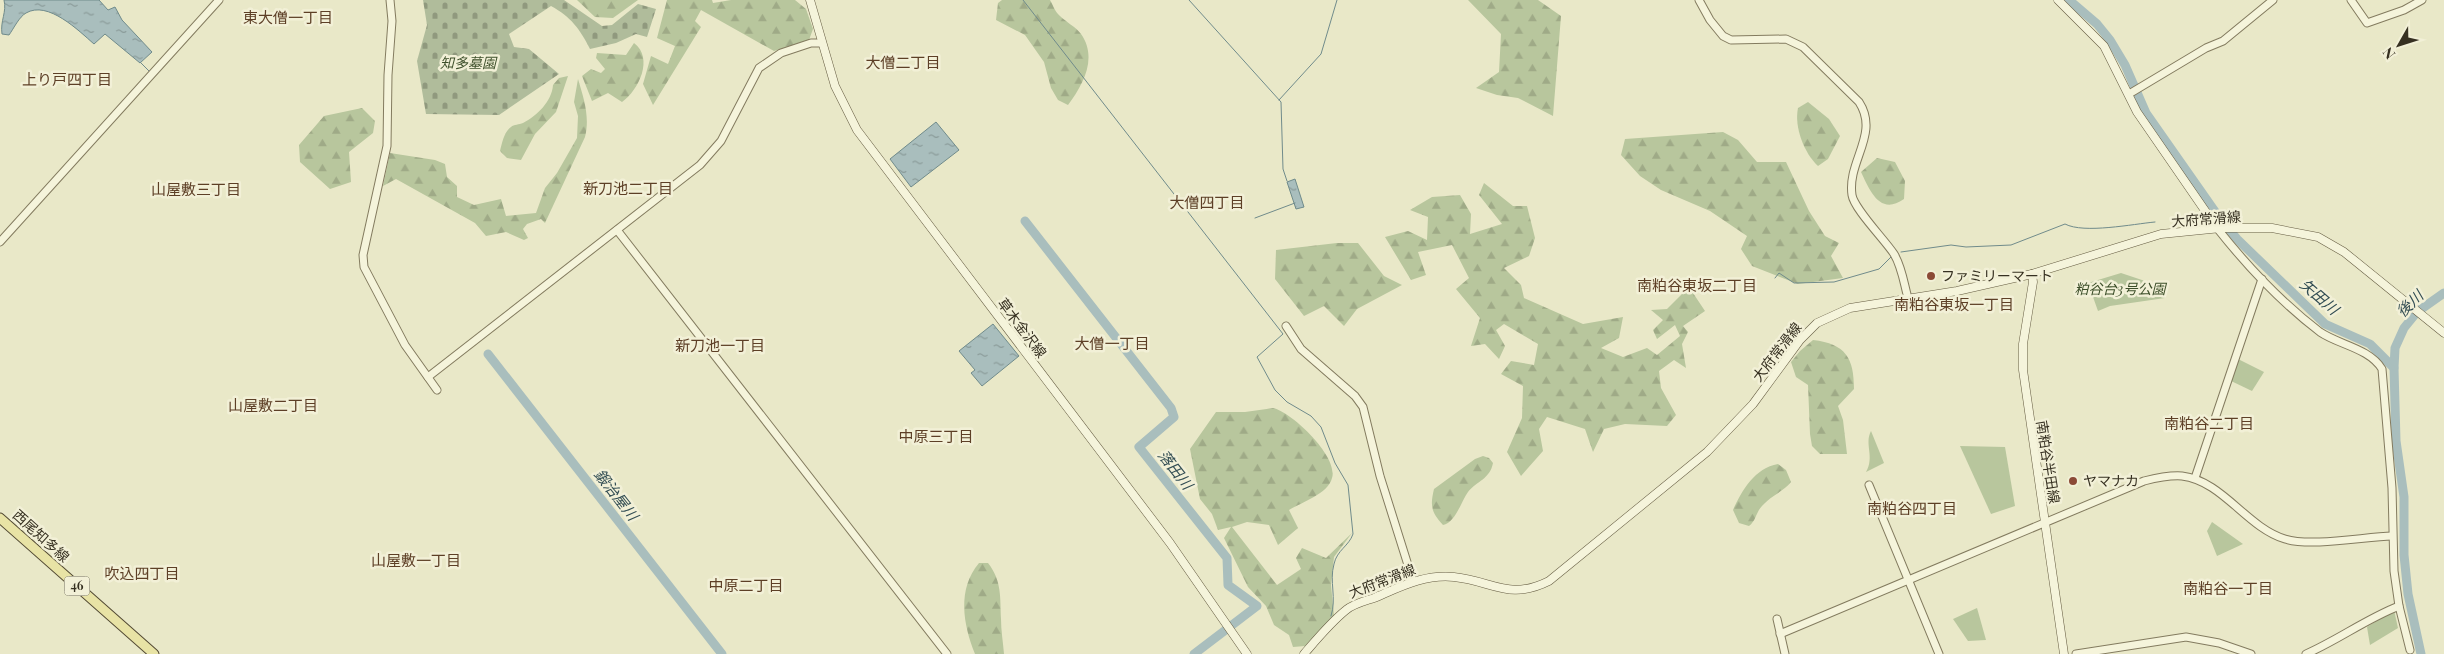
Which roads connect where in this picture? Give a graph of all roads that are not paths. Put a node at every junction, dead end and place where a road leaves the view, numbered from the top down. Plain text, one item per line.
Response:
1 (219, 0) edge
2 (390, 0) edge
3 (810, 0) edge
4 (1699, 0) edge
5 (2058, 0) edge
6 (2273, 0) edge
7 (2351, 0) edge
8 (2422, 0) edge
9 (822, 44) junction
10 (2130, 94) junction
11 (2219, 228) junction
12 (617, 230) junction
13 (0, 242) edge
14 (2032, 274) junction
15 (2262, 279) junction
16 (1908, 298) junction
17 (1286, 326) dead end
18 (2444, 333) edge
19 (428, 377) junction
20 (437, 390) dead end
21 (2194, 478) junction
22 (1869, 485) dead end
23 (0, 518) edge
24 (2045, 522) junction
25 (2392, 536) junction
26 (1910, 579) junction
27 (1413, 581) junction
28 (2399, 606) junction
29 (1777, 619) dead end
30 (1780, 634) junction
31 (2410, 650) dead end
32 (154, 654) edge
33 (947, 654) edge
34 (1247, 654) edge
35 (1304, 654) edge
36 (1785, 654) edge
37 (1939, 654) edge
38 (2064, 654) edge
39 (2076, 654) edge
40 (2251, 654) edge
41 (2306, 654) edge

1 - 13 street
2 - 19 street
3 - 9 main road, 草木金沢線
4 - 16 street
5 - 10 main road
6 - 10 street
7 - 8 street
9 - 12 street
9 - 34 main road, 草木金沢線
10 - 11 main road
11 - 14 main road, 大府常滑線
11 - 15 street
11 - 18 main road, 大府常滑線
12 - 19 street
12 - 33 street
14 - 16 main road, 大府常滑線
14 - 24 main road, 南粕谷半田線
15 - 21 street
15 - 25 street
16 - 27 main road, 大府常滑線
17 - 27 street
19 - 20 street
21 - 24 street
21 - 25 street
22 - 26 street
23 - 32 main road, 西尾知多線 / 46
24 - 26 street
24 - 38 main road, 南粕谷半田線
25 - 28 street
26 - 30 street
26 - 37 street
27 - 35 main road, 大府常滑線
28 - 31 street
28 - 41 street
29 - 30 street
30 - 36 street
39 - 40 street

